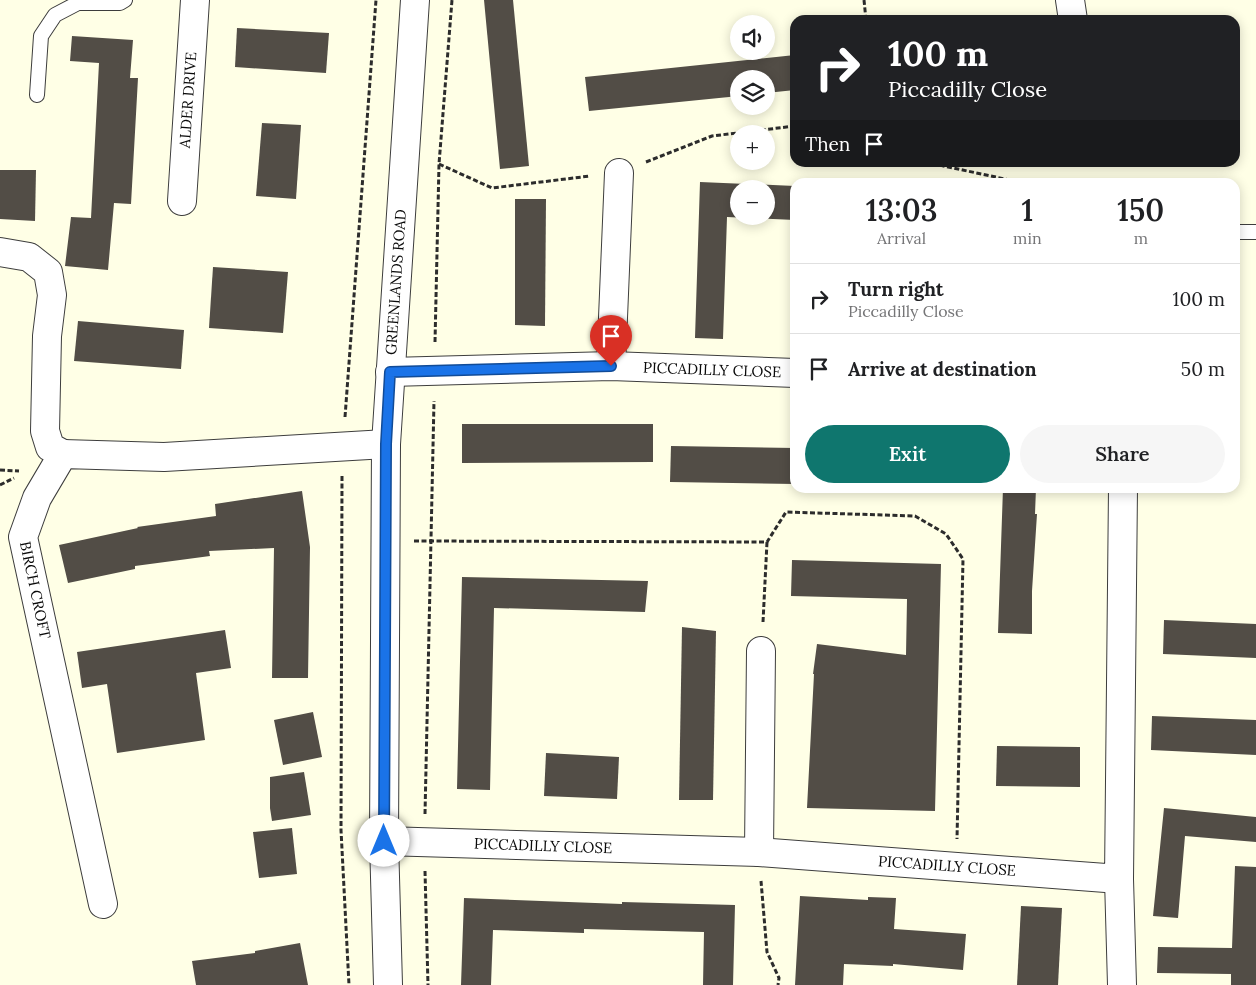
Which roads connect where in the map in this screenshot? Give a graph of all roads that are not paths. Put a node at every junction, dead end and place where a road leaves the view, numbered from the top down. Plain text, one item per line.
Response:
1 (125, 0) edge
2 (195, 0) edge
3 (415, 0) edge
4 (1070, 0) edge
5 (1072, 15) edge
6 (37, 95) dead end
7 (619, 173) dead end
8 (182, 201) dead end
9 (1240, 232) edge
10 (1256, 232) edge
11 (0, 252) edge
12 (611, 366) junction
13 (390, 372) junction
14 (790, 373) edge
15 (386, 444) junction
16 (63, 454) junction
17 (1122, 493) edge
18 (761, 651) road end
19 (384, 841) junction
20 (759, 852) junction
21 (1119, 879) junction
22 (103, 904) dead end
23 (388, 985) edge
24 (1122, 985) edge

1 - 6 lane
2 - 8 street, ALDER DRIVE
3 - 13 street, GREENLANDS ROAD
4 - 5 street
7 - 12 street
9 - 10 lane
11 - 16 street
12 - 13 street, PICCADILLY CLOSE
12 - 14 street, PICCADILLY CLOSE
13 - 15 street, GREENLANDS ROAD
15 - 16 street
15 - 19 street, GREENLANDS ROAD
16 - 22 street, BIRCH CROFT
17 - 21 street
18 - 20 street
19 - 20 street, PICCADILLY CLOSE
19 - 23 street, GREENLANDS ROAD
20 - 21 street, PICCADILLY CLOSE
21 - 24 street

